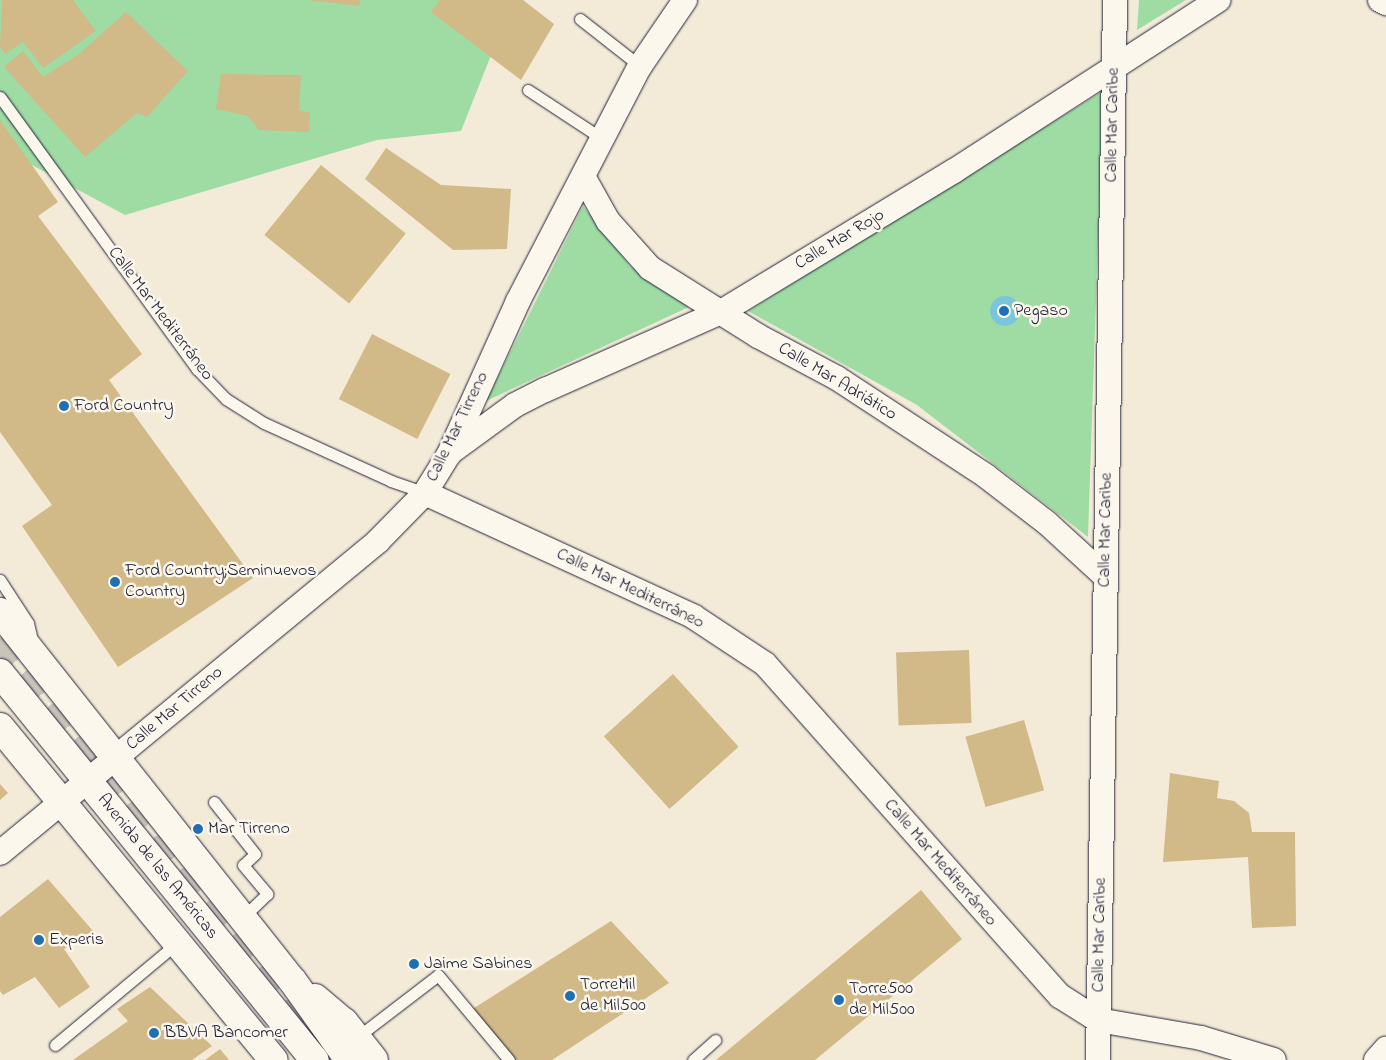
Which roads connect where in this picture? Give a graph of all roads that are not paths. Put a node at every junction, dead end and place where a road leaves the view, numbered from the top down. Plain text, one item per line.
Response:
1 (685, 0) edge
2 (1115, 0) edge
3 (1218, 0) edge
4 (1380, 0) edge
5 (1386, 3) edge
6 (580, 19) dead end
7 (1114, 65) junction
8 (640, 66) junction
9 (528, 90) dead end
10 (0, 97) edge
11 (603, 139) junction
12 (584, 178) junction
13 (721, 312) junction
14 (449, 454) junction
15 (425, 493) junction
16 (1106, 576) junction
17 (0, 580) edge
18 (0, 612) edge
19 (35, 657) junction
20 (0, 673) edge
21 (0, 727) edge
22 (114, 759) junction
23 (88, 782) junction
24 (214, 802) dead end
25 (60, 803) junction
26 (0, 853) edge
27 (242, 918) junction
28 (177, 943) junction
29 (1098, 1020) junction
30 (715, 1040) dead end
31 (55, 1045) dead end
32 (353, 1049) edge
33 (1386, 1049) edge
34 (274, 1060) edge
35 (315, 1060) edge
36 (374, 1060) edge
37 (509, 1060) edge
38 (692, 1060) edge
39 (1098, 1060) edge
40 (1274, 1060) edge
41 (1376, 1060) edge

1 - 8 street, Calle Mar Tirreno
2 - 7 street, Calle Mar Caribe
3 - 7 street, Calle Mar Rojo
4 - 5 street
6 - 8 lane
7 - 13 street, Calle Mar Rojo
7 - 16 street, Calle Mar Caribe
8 - 11 street, Calle Mar Tirreno
9 - 11 lane
10 - 15 lane, Calle Mar Mediterráneo
11 - 12 street, Calle Mar Tirreno
12 - 13 street, Calle Mar Adriático
12 - 14 street, Calle Mar Tirreno
13 - 14 street, Calle Mar Rojo
13 - 16 street, Calle Mar Adriático
14 - 15 street, Calle Mar Tirreno
15 - 22 street, Calle Mar Tirreno
15 - 29 street, Calle Mar Mediterráneo
16 - 29 street, Calle Mar Caribe
17 - 19 lane
18 - 19 main road, Avenida de las Américas
19 - 22 main road, Avenida de las Américas
20 - 23 main road, Avenida de las Américas
21 - 25 main road, Avenida de las Américas
22 - 23 street, Calle Mar Tirreno
22 - 27 main road, Avenida de las Américas
23 - 25 street, Calle Mar Tirreno
23 - 35 main road, Avenida de las Américas
24 - 27 lane
25 - 26 street, Calle Mar Tirreno
25 - 28 main road, Avenida de las Américas
27 - 32 main road, Avenida de las Américas
28 - 31 lane
28 - 34 main road, Avenida de las Américas
29 - 39 street, Calle Mar Caribe
29 - 40 street, Calle Mar Mediterráneo
30 - 38 lane
32 - 36 main road, Avenida de las Américas
32 - 37 lane
33 - 41 street

